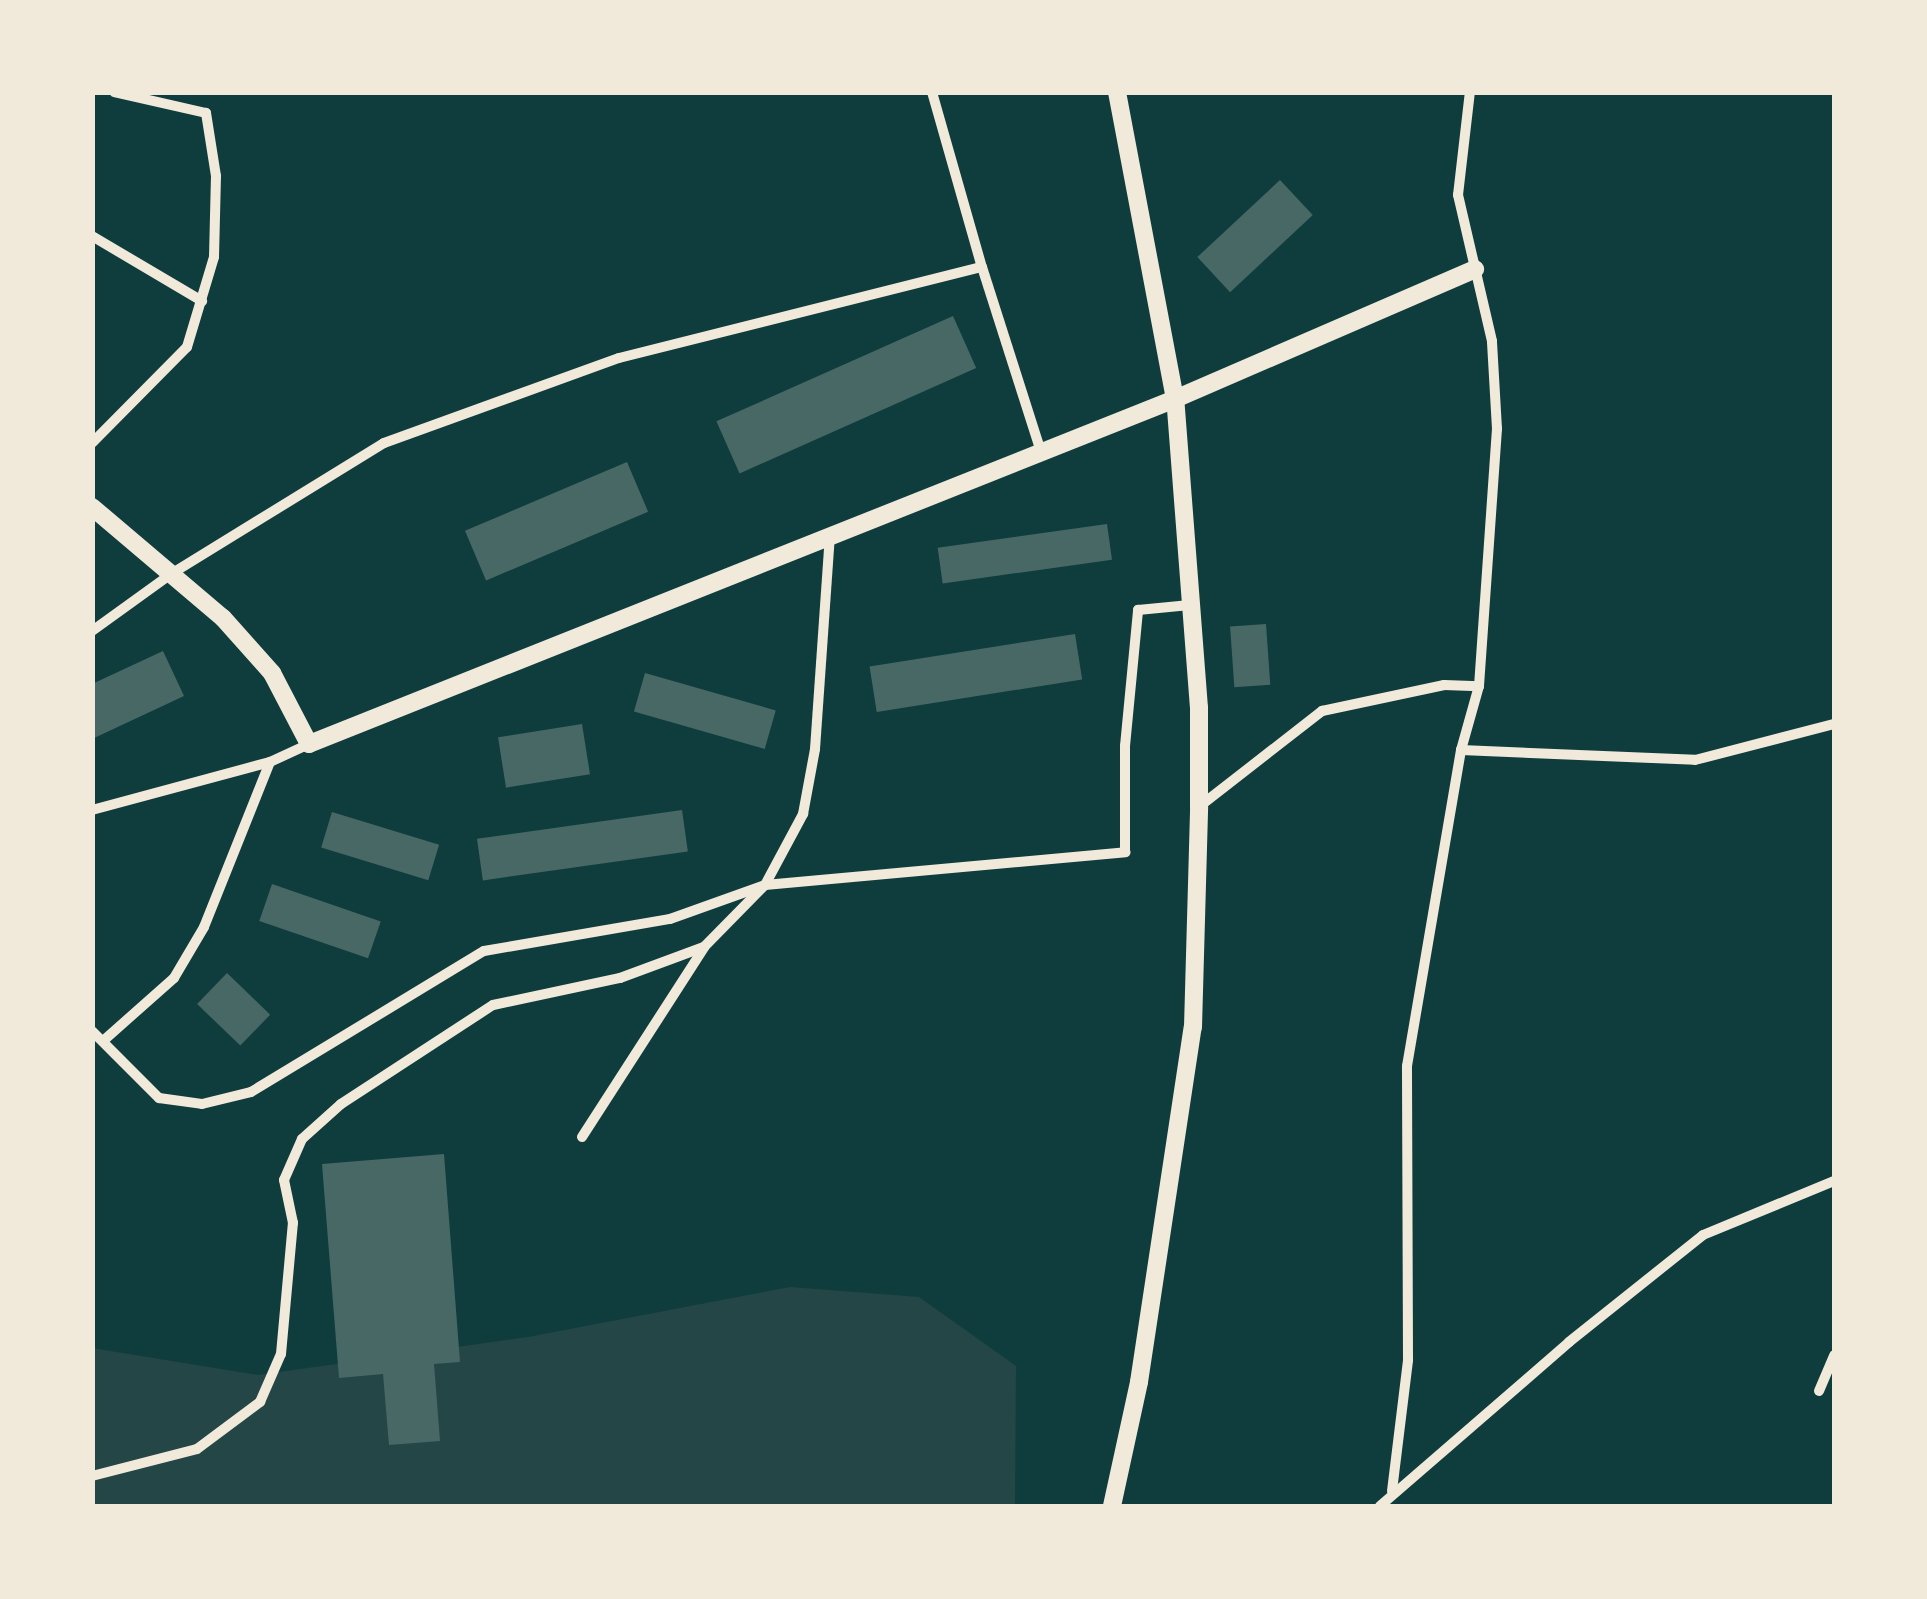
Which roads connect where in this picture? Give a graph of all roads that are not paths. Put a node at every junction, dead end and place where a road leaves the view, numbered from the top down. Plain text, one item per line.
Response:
1 (114, 92) edge
2 (932, 92) edge
3 (1116, 92) edge
4 (1470, 92) edge
5 (92, 236) edge
6 (982, 267) junction
7 (1475, 268) junction
8 (202, 301) junction
9 (1175, 399) junction
10 (92, 443) edge
11 (1041, 452) junction
12 (92, 507) edge
13 (830, 537) junction
14 (171, 574) junction
15 (1190, 604) junction
16 (92, 631) edge
17 (1479, 686) junction
18 (1834, 724) edge
19 (309, 744) junction
20 (1461, 750) junction
21 (270, 762) junction
22 (1199, 807) junction
23 (92, 810) edge
24 (766, 885) junction
25 (704, 947) junction
26 (92, 1031) edge
27 (103, 1041) junction
28 (582, 1137) dead end
29 (1834, 1181) edge
30 (1834, 1355) edge
31 (1819, 1391) dead end
32 (92, 1476) edge
33 (1392, 1492) junction
34 (1112, 1506) edge
35 (1380, 1506) edge

1 - 8 street
2 - 6 street
3 - 9 street
4 - 7 street
5 - 8 street
6 - 11 street
6 - 14 street
7 - 9 street
7 - 17 street
8 - 10 street
9 - 11 street
9 - 15 street
11 - 13 street
12 - 14 street
13 - 19 street
13 - 24 street
14 - 16 street
14 - 19 street
15 - 22 street
15 - 24 street
17 - 20 street
17 - 22 street
18 - 20 street
19 - 21 street
20 - 33 street
21 - 23 street
21 - 27 street
22 - 34 street
24 - 25 street
24 - 27 street
25 - 28 street
25 - 32 street
26 - 27 street
29 - 33 street
30 - 31 street
33 - 35 street

